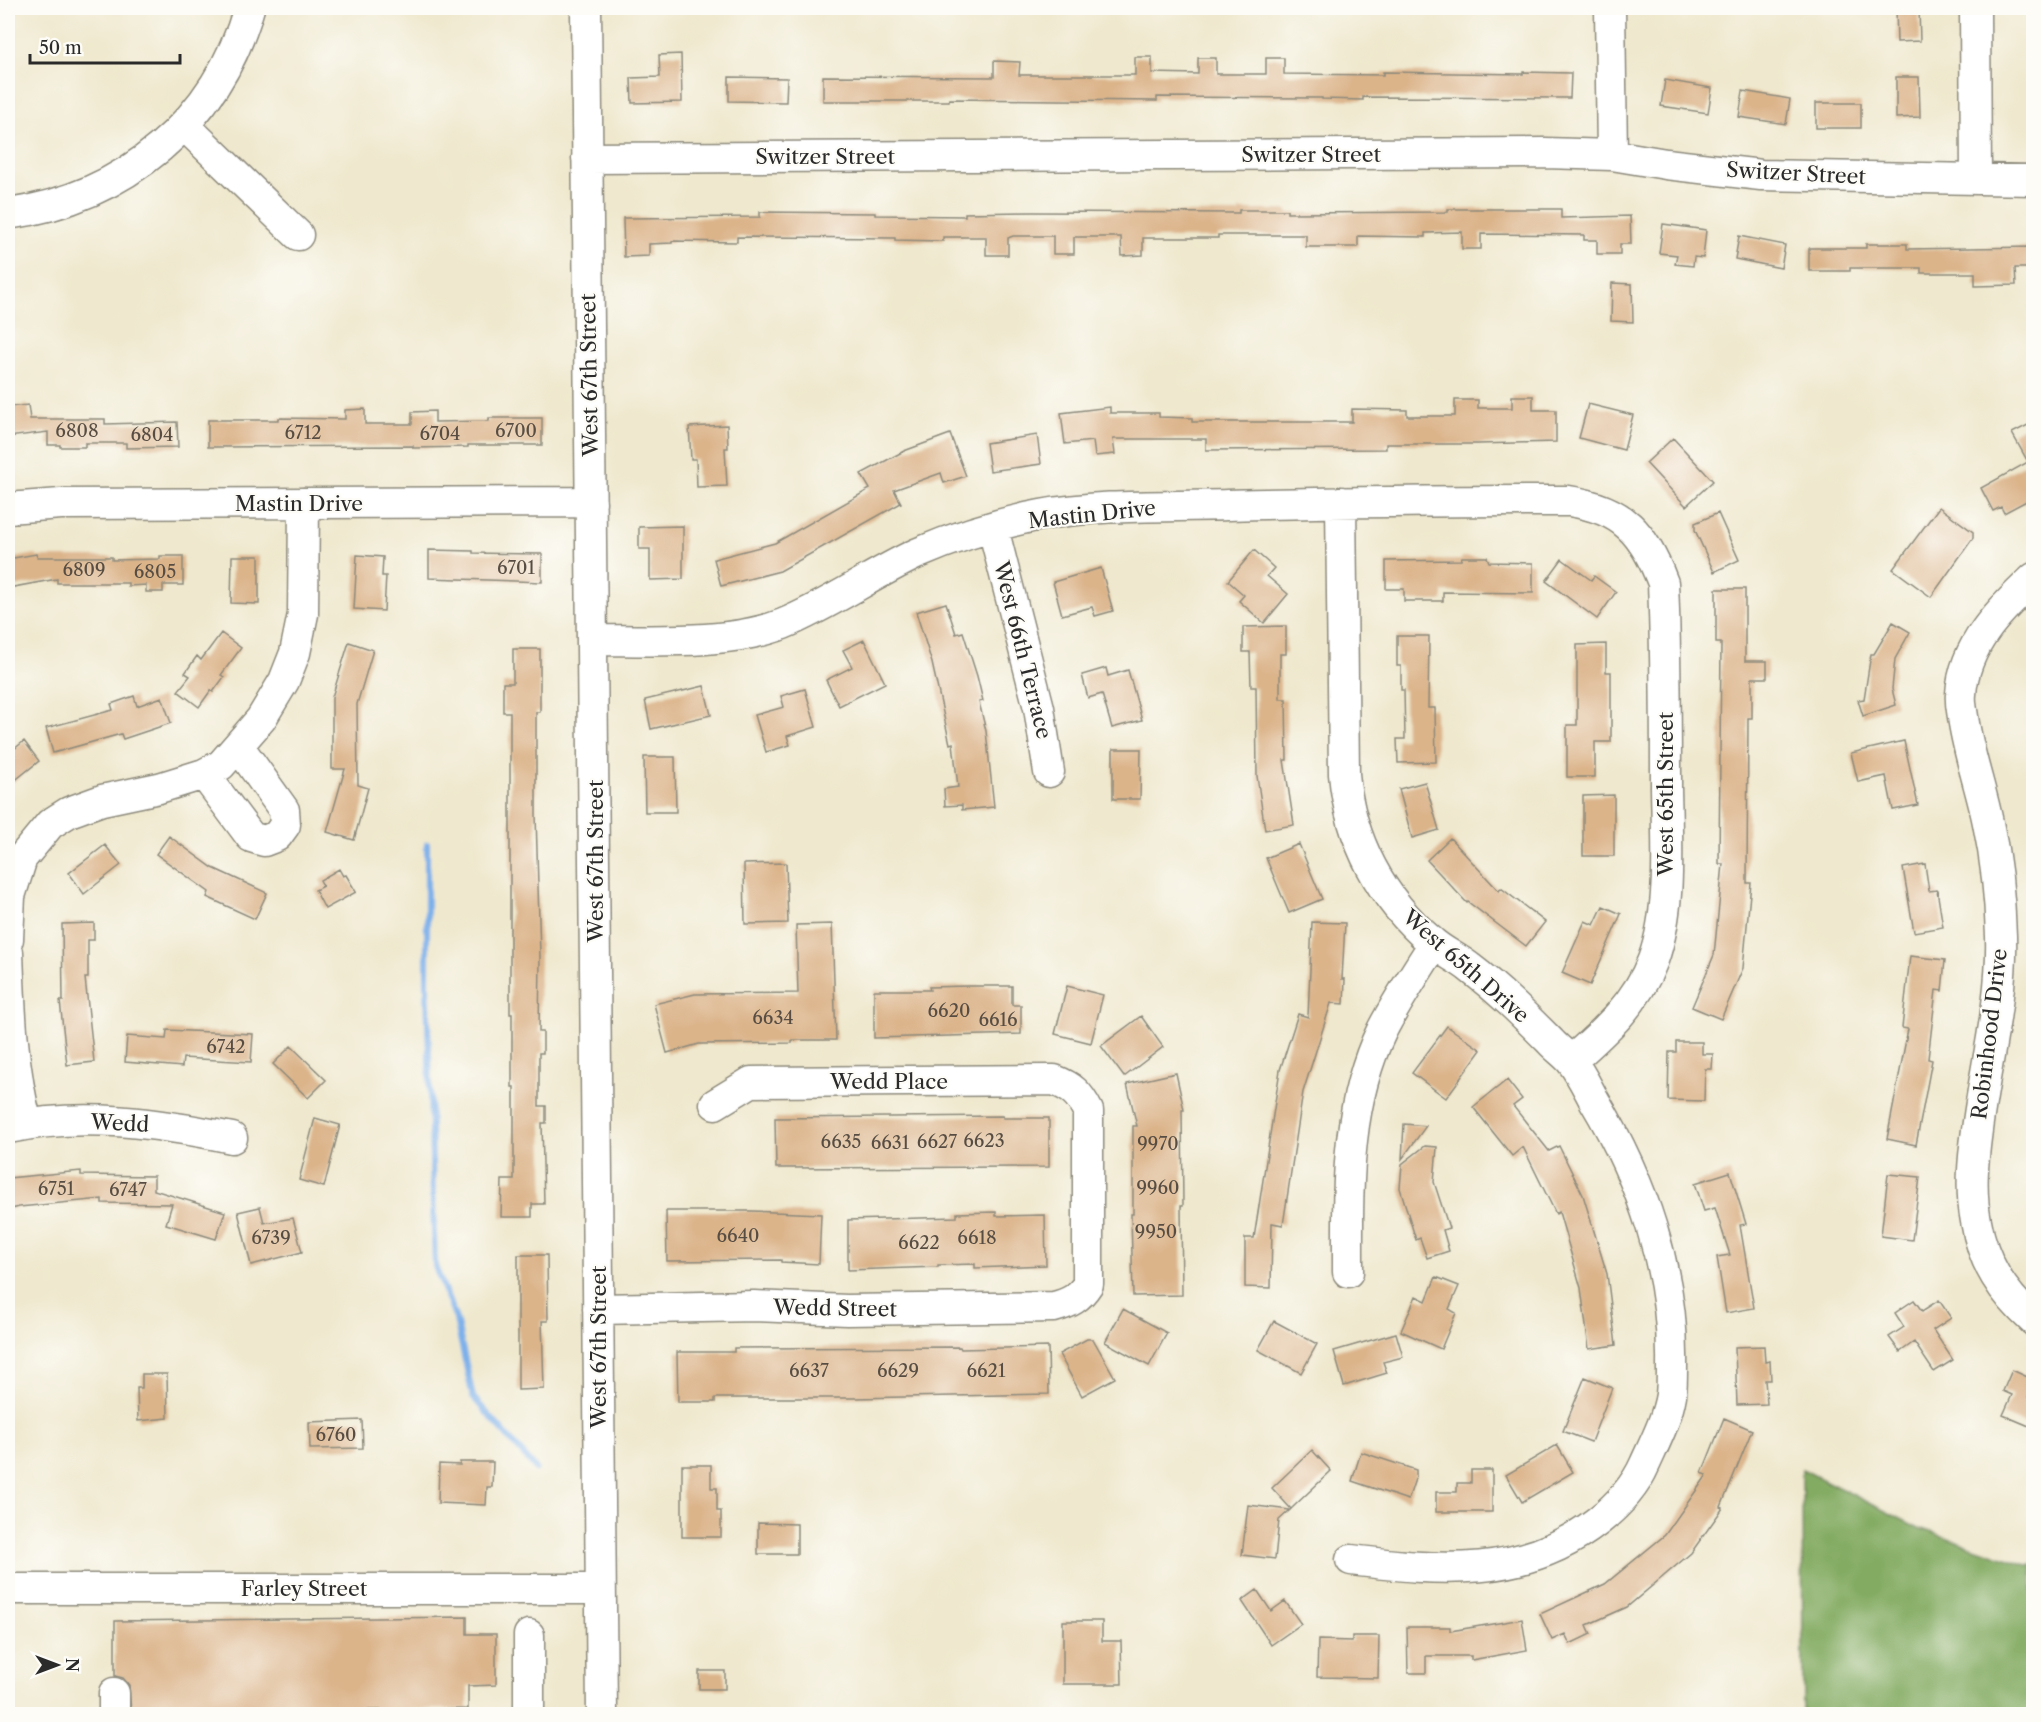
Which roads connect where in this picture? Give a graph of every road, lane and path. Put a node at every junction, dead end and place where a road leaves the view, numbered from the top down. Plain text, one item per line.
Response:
1 (249, 8) edge
2 (586, 8) edge
3 (1610, 8) edge
4 (1975, 8) edge
5 (184, 125) junction
6 (1612, 155) junction
7 (587, 158) junction
8 (1976, 179) junction
9 (2034, 180) edge
10 (8, 214) edge
11 (298, 235) dead end
12 (591, 502) junction
13 (1341, 502) junction
14 (304, 503) junction
15 (8, 508) edge
16 (1613, 515) joint
17 (993, 528) junction
18 (2034, 578) edge
19 (593, 640) junction
20 (239, 747) junction
21 (1049, 772) dead end
22 (204, 774) junction
23 (8, 939) edge
24 (1434, 944) junction
25 (8, 952) edge
26 (1571, 1061) junction
27 (715, 1104) dead end
28 (17, 1126) edge
29 (232, 1138) dead end
30 (1348, 1272) dead end
31 (1071, 1302) joint
32 (598, 1309) junction
33 (2034, 1321) edge
34 (1351, 1560) dead end
35 (8, 1589) edge
36 (600, 1589) junction
37 (529, 1635) dead end
38 (529, 1714) edge
39 (602, 1714) edge

1 - 5 street
2 - 7 street, West 67th Street
3 - 6 street
4 - 8 street
5 - 10 street
5 - 11 street
6 - 7 street, Switzer Street
6 - 8 street, Switzer Street
7 - 12 street, West 67th Street
8 - 9 street, Switzer Street
12 - 14 street, Mastin Drive
12 - 19 street, West 67th Street
13 - 16 street, Mastin Drive
13 - 17 street, Mastin Drive
13 - 24 street, West 65th Drive
14 - 15 street, Mastin Drive
14 - 20 street
16 - 26 street, West 65th Street
17 - 19 street, Mastin Drive
17 - 21 street, West 66th Terrace
18 - 33 street, Robinhood Drive
19 - 32 street, West 67th Street
20 - 22 street
20 - 22 street
22 - 23 street
24 - 26 street, West 65th Drive
24 - 30 street
25 - 28 street
26 - 34 street, West 65th Drive
27 - 31 street, Wedd Place
28 - 29 street, Wedd
31 - 32 street, Wedd Street
32 - 36 street, West 67th Street
35 - 36 street, Farley Street
36 - 39 street, West 67th Street
37 - 38 street

